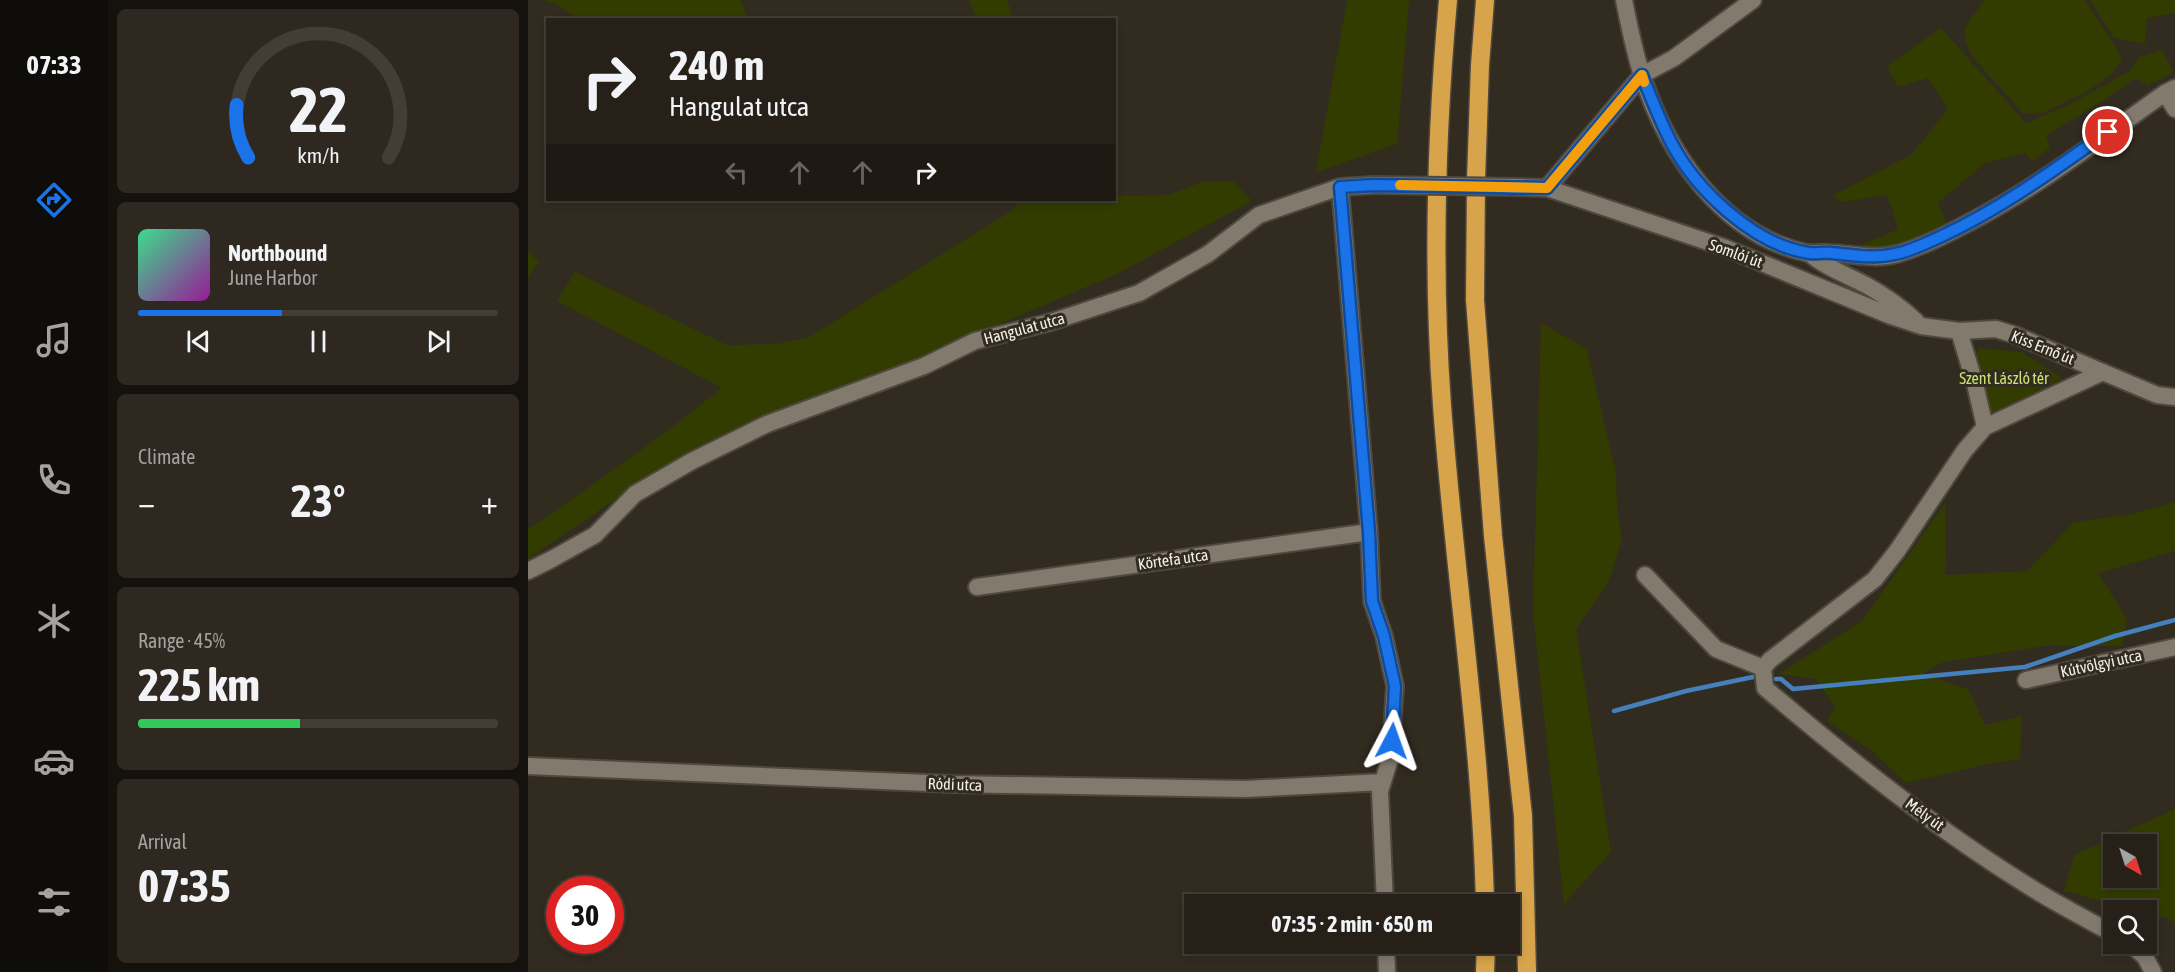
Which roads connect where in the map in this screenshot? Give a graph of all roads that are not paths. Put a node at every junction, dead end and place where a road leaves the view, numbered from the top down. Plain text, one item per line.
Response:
1 (1448, 0) edge
2 (1485, 0) edge
3 (1624, 0) edge
4 (1753, 0) edge
5 (1642, 75) junction
6 (2170, 91) edge
7 (2175, 109) edge
8 (1340, 187) junction
9 (1547, 188) junction
10 (1809, 253) junction
11 (1921, 326) junction
12 (1959, 331) junction
13 (2103, 372) junction
14 (2175, 397) edge
15 (1985, 427) junction
16 (1369, 532) junction
17 (528, 571) edge
18 (1645, 575) dead end
19 (977, 587) dead end
20 (2175, 647) edge
21 (1763, 668) junction
22 (2026, 680) dead end
23 (528, 766) edge
24 (1383, 782) junction
25 (1385, 894) edge
26 (1485, 894) edge
27 (2103, 928) edge
28 (1386, 954) edge
29 (1486, 954) edge
30 (2142, 954) edge
31 (1387, 972) edge
32 (1485, 972) edge
33 (1527, 972) edge
34 (2153, 972) edge

1 - 26 highway
2 - 33 highway
3 - 5 street, Somlói út
4 - 5 street
5 - 9 street
5 - 10 street, Somlói út
6 - 7 street
6 - 10 street, Somlói út
8 - 9 street, Hangulat utca, bridge
8 - 16 street
8 - 17 street, Hangulat utca
9 - 11 street, Somlói út
10 - 11 street, Somlói út
11 - 12 street, Somlói út
12 - 13 street, Kiss Ernő út
12 - 15 street
13 - 14 street, Kiss Ernő út
13 - 15 street, Kiss Ernő út
15 - 21 street
16 - 19 street, Körtefa utca
16 - 24 street
18 - 21 street
20 - 22 street, Kútvölgyi utca
21 - 27 street, Mély út
23 - 24 street, Ródi utca
24 - 25 street
28 - 31 street
29 - 32 highway
30 - 34 street

